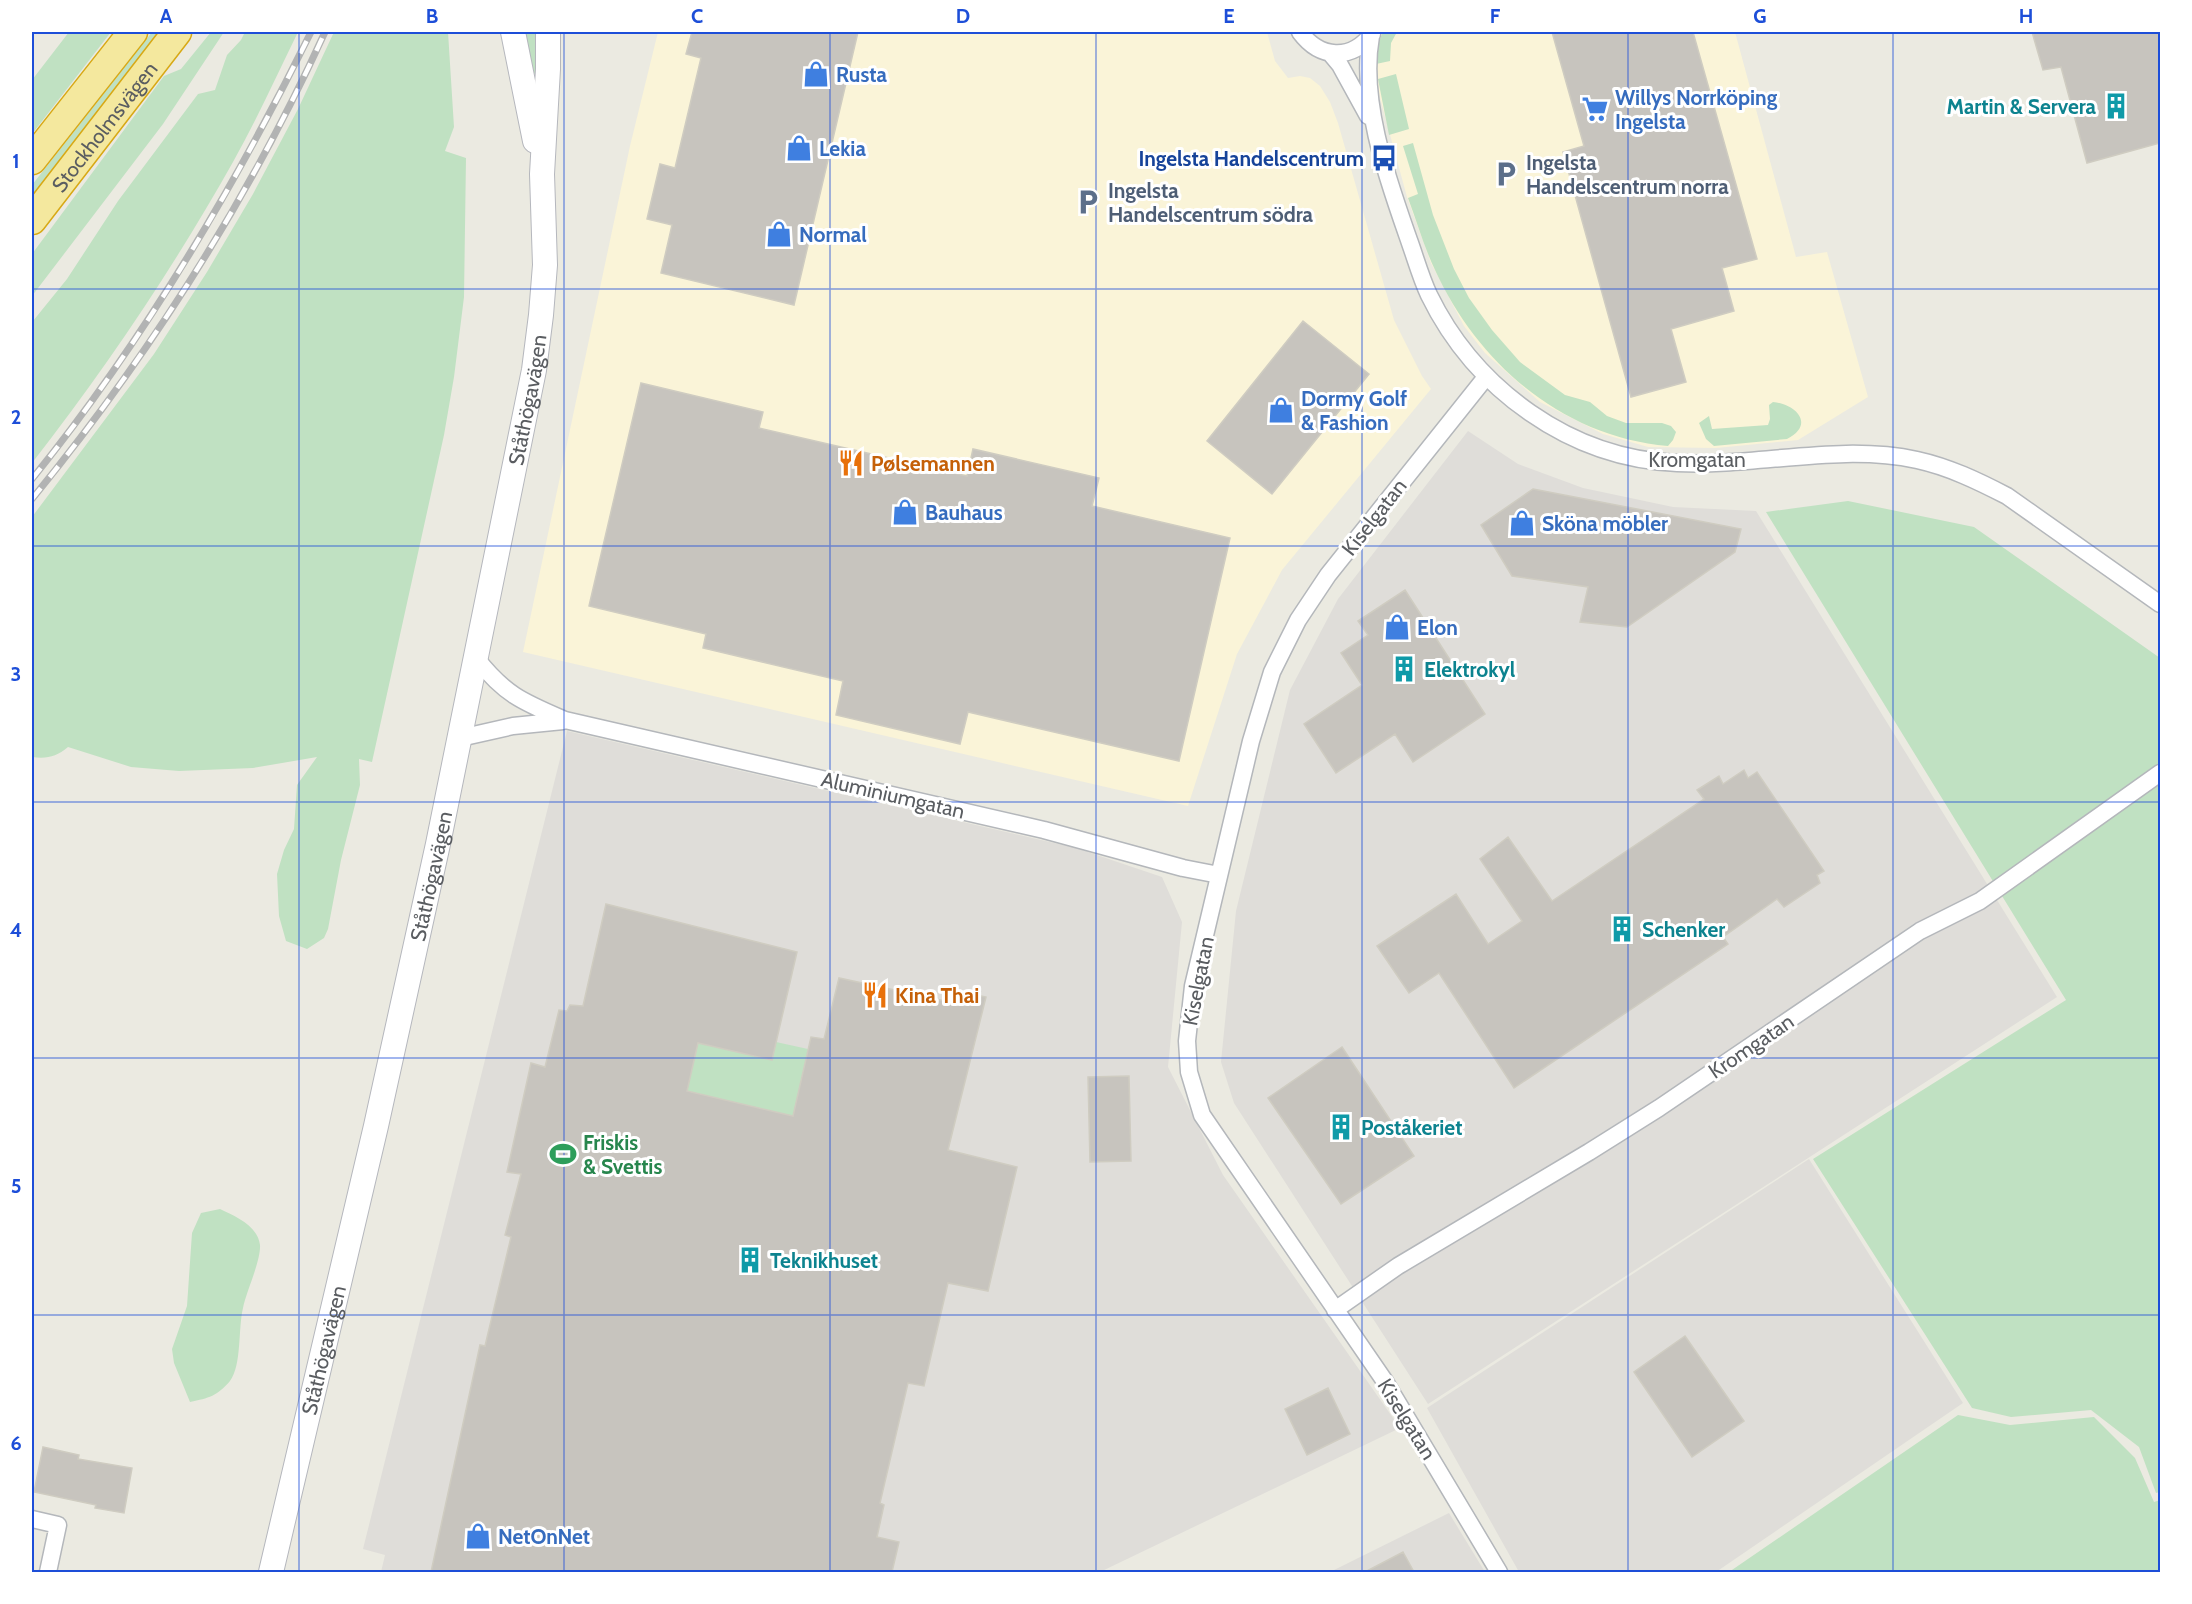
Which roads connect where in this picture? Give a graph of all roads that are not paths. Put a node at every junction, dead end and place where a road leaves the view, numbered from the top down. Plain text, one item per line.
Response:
1 (134, 32) edge
2 (177, 32) edge
3 (513, 32) edge
4 (548, 32) edge
5 (1300, 32) edge
6 (1372, 34) edge
7 (1330, 53) junction
8 (1376, 132) junction
9 (32, 160) edge
10 (542, 174) junction
11 (32, 220) edge
12 (1485, 377) junction
13 (2160, 604) edge
14 (476, 658) junction
15 (565, 720) junction
16 (460, 738) junction
17 (2160, 773) edge
18 (1219, 875) junction
19 (1335, 1310) junction
20 (32, 1519) edge
21 (48, 1572) edge
22 (271, 1572) edge
23 (1498, 1572) edge

1 - 9 highway, Stockholmsvägen
2 - 11 highway, Stockholmsvägen
3 - 10 main road, Ståthögavägen
4 - 10 main road, Ståthögavägen
5 - 7 street
6 - 7 street
6 - 8 street, Kromgatan
7 - 8 street, Kromgatan
8 - 12 street, Kromgatan
10 - 14 main road, Ståthögavägen
12 - 13 street, Kromgatan
12 - 18 street, Kiselgatan
14 - 15 street, Aluminiumgatan
14 - 16 main road, Ståthögavägen
15 - 16 street, Aluminiumgatan
15 - 18 street, Aluminiumgatan
16 - 22 main road, Ståthögavägen
17 - 19 street, Kromgatan
18 - 19 street, Kiselgatan
19 - 23 street, Kiselgatan
20 - 21 street

